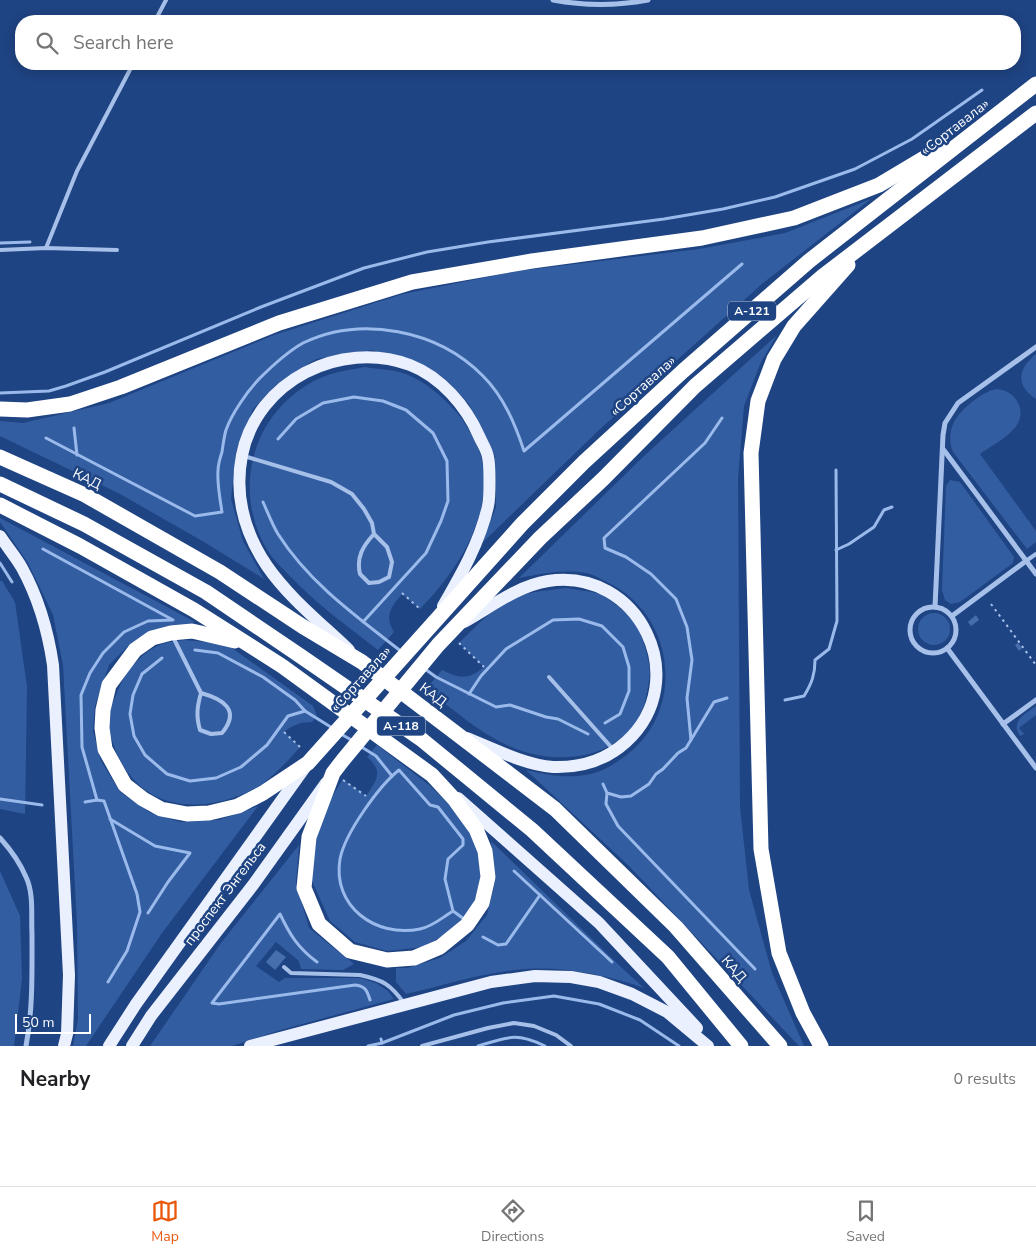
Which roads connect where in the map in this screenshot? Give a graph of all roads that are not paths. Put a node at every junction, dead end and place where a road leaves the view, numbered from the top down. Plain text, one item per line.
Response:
1 (166, 0) edge
2 (553, 0) edge
3 (648, 0) edge
4 (158, 15) edge
5 (130, 70) edge
6 (1036, 84) edge
7 (1036, 113) edge
8 (996, 115) junction
9 (863, 245) junction
10 (46, 248) junction
11 (0, 250) edge
12 (117, 250) dead end
13 (1036, 347) edge
14 (0, 409) edge
15 (943, 449) junction
16 (242, 456) junction
17 (0, 457) edge
18 (0, 484) edge
19 (0, 505) edge
20 (374, 534) junction
21 (0, 536) edge
22 (1036, 554) edge
23 (1026, 561) junction
24 (1036, 574) edge
25 (935, 607) junction
26 (952, 616) junction
27 (428, 627) junction
28 (453, 629) junction
29 (171, 633) junction
30 (947, 648) junction
31 (362, 662) junction
32 (282, 666) junction
33 (549, 677) dead end
34 (201, 693) junction
35 (1036, 700) edge
36 (1003, 724) junction
37 (457, 734) junction
38 (615, 752) junction
39 (310, 760) junction
40 (1036, 768) edge
41 (432, 775) junction
42 (338, 776) junction
43 (0, 838) edge
44 (284, 968) dead end
45 (406, 1006) junction
46 (26, 1046) edge
47 (64, 1046) edge
48 (109, 1046) edge
49 (132, 1046) edge
50 (250, 1046) edge
51 (422, 1046) edge
52 (572, 1046) edge
53 (708, 1046) edge
54 (713, 1046) edge
55 (742, 1046) edge
56 (780, 1046) edge
57 (821, 1046) edge

1 - 4 lane
2 - 3 street
5 - 10 lane
6 - 8 highway, «Сортавала» / А-121
7 - 9 highway, А-121
8 - 14 highway
8 - 27 highway, «Сортавала» / А-121
9 - 28 highway, А-121
9 - 57 highway
10 - 11 lane
10 - 12 lane
13 - 15 street
15 - 23 street
15 - 25 street
16 - 20 lane
16 - 27 main road
16 - 31 main road
17 - 31 highway, КАД / А-118
18 - 55 highway, А-118
19 - 32 highway
20 - 20 lane
21 - 47 main road
22 - 23 lane
23 - 24 street
23 - 26 street
25 - 26 street
25 - 30 street
26 - 30 street
27 - 39 highway, «Сортавала»
28 - 38 main road
28 - 42 highway, проспект Энгельса / А-121
29 - 32 highway, «Сортавала»
29 - 34 lane
29 - 39 highway, «Сортавала»
30 - 36 street
31 - 37 highway, КАД / А-118
32 - 41 highway
33 - 38 lane
34 - 34 lane
35 - 36 street
36 - 40 street
37 - 38 main road
37 - 56 highway, КАД / А-118
39 - 48 main road, проспект Энгельса
41 - 42 highway
41 - 54 main road
42 - 49 main road, проспект Энгельса
43 - 46 street
44 - 45 lane
45 - 50 main road
45 - 53 main road
51 - 52 lane

